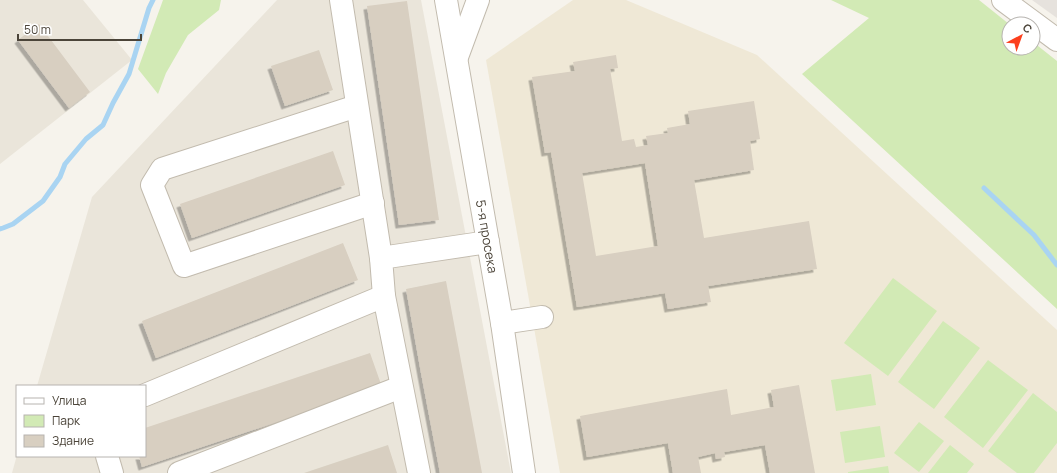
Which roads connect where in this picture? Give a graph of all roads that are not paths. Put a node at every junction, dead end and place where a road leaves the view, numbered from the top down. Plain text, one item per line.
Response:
1 (341, 0) edge
2 (446, 0) edge
3 (478, 0) edge
4 (1003, 0) edge
5 (1057, 40) edge
6 (456, 58) junction
7 (357, 106) junction
8 (373, 203) junction
9 (488, 242) junction
10 (381, 258) junction
11 (384, 296) junction
12 (542, 317) dead end
13 (502, 323) junction
14 (401, 387) junction
15 (146, 395) edge
16 (107, 457) edge
17 (112, 473) edge
18 (179, 473) edge
19 (419, 473) edge
20 (524, 473) edge

1 - 7 street
2 - 6 street, 5-я просека
3 - 6 street
4 - 5 street
6 - 9 street, 5-я просека
7 - 8 street
7 - 8 street
8 - 10 street
9 - 10 street
9 - 13 street, 5-я просека
10 - 11 street
11 - 14 street
11 - 15 street
12 - 13 street
13 - 20 street, 5-я просека
14 - 18 street
14 - 19 street
16 - 17 street

